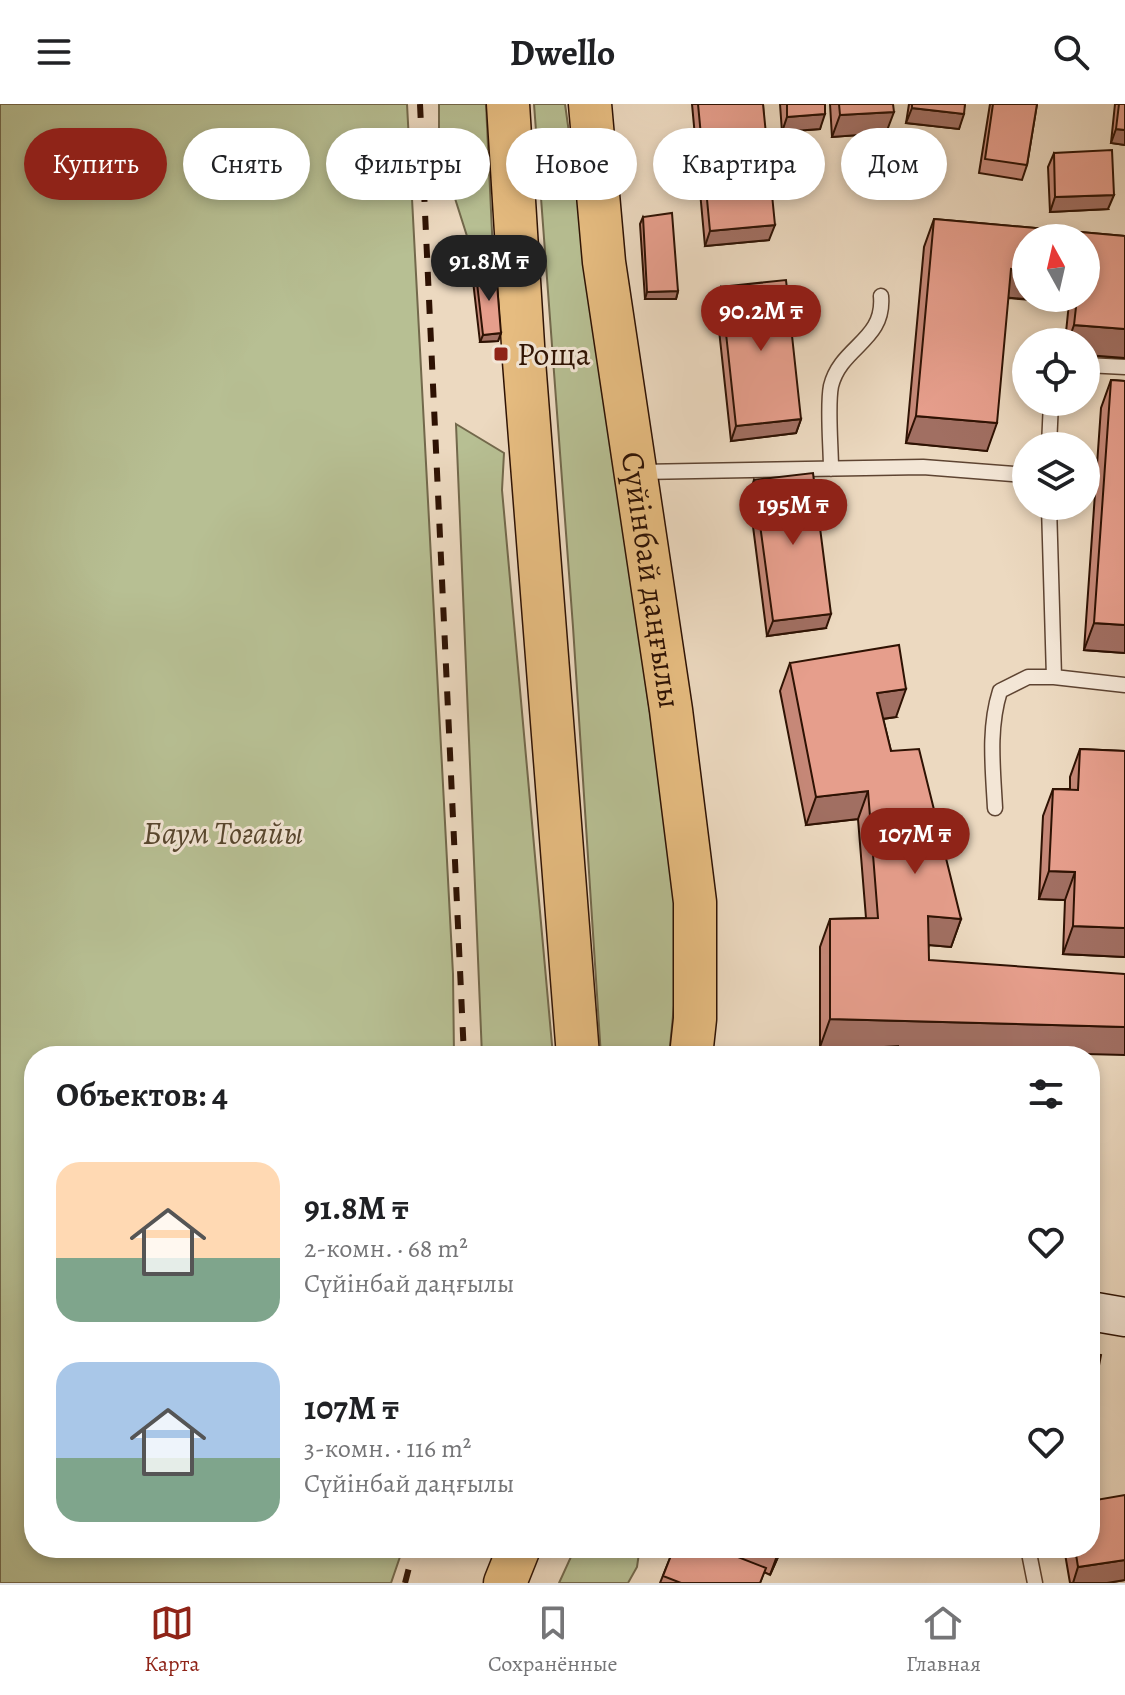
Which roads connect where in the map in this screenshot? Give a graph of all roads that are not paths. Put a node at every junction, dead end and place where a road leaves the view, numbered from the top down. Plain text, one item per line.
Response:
1 (508, 104) edge
2 (590, 104) edge
3 (881, 296) dead end
4 (1100, 366) edge
5 (1125, 367) edge
6 (831, 469) junction
7 (635, 472) junction
8 (1012, 474) edge
9 (1049, 520) edge
10 (1054, 677) junction
11 (1125, 685) edge
12 (995, 808) dead end
13 (577, 1046) edge
14 (692, 1046) edge
15 (1100, 1313) edge
16 (1125, 1317) edge
17 (515, 1558) edge
18 (1030, 1558) edge
19 (505, 1583) edge
20 (1035, 1583) edge

1 - 13 main road
2 - 7 main road, Сүйінбай даңғылы
3 - 6 lane
4 - 5 lane
6 - 7 lane
6 - 8 lane
7 - 14 main road, Сүйінбай даңғылы
9 - 10 lane
10 - 11 lane
10 - 12 lane
15 - 16 street
17 - 19 main road
18 - 20 lane

